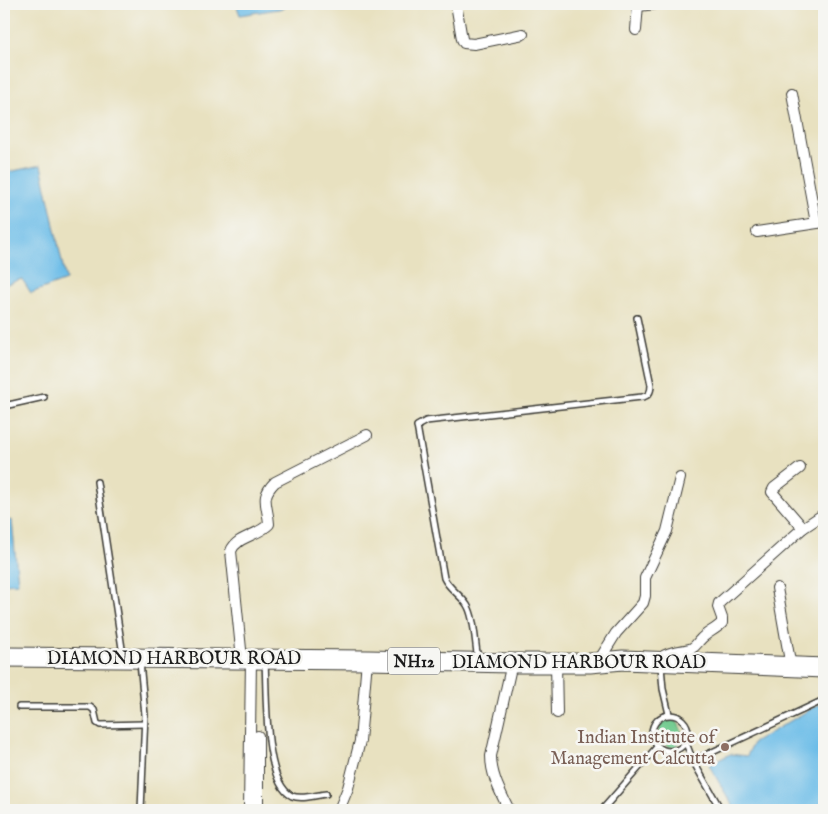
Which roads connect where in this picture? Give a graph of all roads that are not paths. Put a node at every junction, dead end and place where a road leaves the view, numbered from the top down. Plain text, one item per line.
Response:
1 (456, 4) edge
2 (656, 4) edge
3 (638, 5) edge
4 (636, 30) dead end
5 (523, 34) dead end
6 (792, 93) dead end
7 (820, 223) edge
8 (757, 232) dead end
9 (637, 318) dead end
10 (44, 397) dead end
11 (4, 406) edge
12 (367, 435) dead end
13 (800, 468) dead end
14 (680, 478) dead end
15 (97, 482) dead end
16 (824, 514) edge
17 (803, 528) junction
18 (777, 588) dead end
19 (4, 657) edge
20 (132, 658) junction
21 (254, 659) junction
22 (368, 660) junction
23 (661, 661) junction
24 (478, 662) junction
25 (598, 662) junction
26 (512, 663) junction
27 (556, 663) junction
28 (791, 667) junction
29 (824, 668) edge
30 (824, 700) edge
31 (19, 707) dead end
32 (557, 714) dead end
33 (669, 714) junction
34 (144, 724) junction
35 (686, 743) junction
36 (657, 747) junction
37 (692, 761) junction
38 (326, 794) dead end
39 (4, 804) edge
40 (5, 810) edge
41 (141, 810) edge
42 (250, 810) edge
43 (258, 810) edge
44 (339, 810) edge
45 (509, 810) edge
46 (602, 810) edge
47 (721, 810) edge

1 - 5 street
2 - 3 street
3 - 4 street
6 - 7 street
7 - 8 street
9 - 24 lane
10 - 11 lane
12 - 21 street
13 - 17 street
14 - 25 street
15 - 20 lane
16 - 17 street
17 - 23 street
18 - 28 street
19 - 20 highway, DIAMOND HARBOUR ROAD / NH12
20 - 21 highway, DIAMOND HARBOUR ROAD / NH12
20 - 34 lane
21 - 22 highway, DIAMOND HARBOUR ROAD / NH12
21 - 38 lane
21 - 42 street
21 - 43 street
22 - 24 highway, DIAMOND HARBOUR ROAD / NH12
22 - 44 street
23 - 25 highway, DIAMOND HARBOUR ROAD / NH12
23 - 28 highway, DIAMOND HARBOUR ROAD / NH12
23 - 33 lane
24 - 26 highway, DIAMOND HARBOUR ROAD / NH12
25 - 27 highway, DIAMOND HARBOUR ROAD / NH12
26 - 27 highway, DIAMOND HARBOUR ROAD / NH12
26 - 45 street
27 - 32 street
28 - 29 highway, DIAMOND HARBOUR ROAD / NH12
30 - 37 lane
31 - 34 lane
33 - 35 lane
33 - 36 lane
34 - 41 lane
35 - 36 lane
35 - 37 lane
36 - 46 lane
37 - 47 lane
39 - 40 lane

